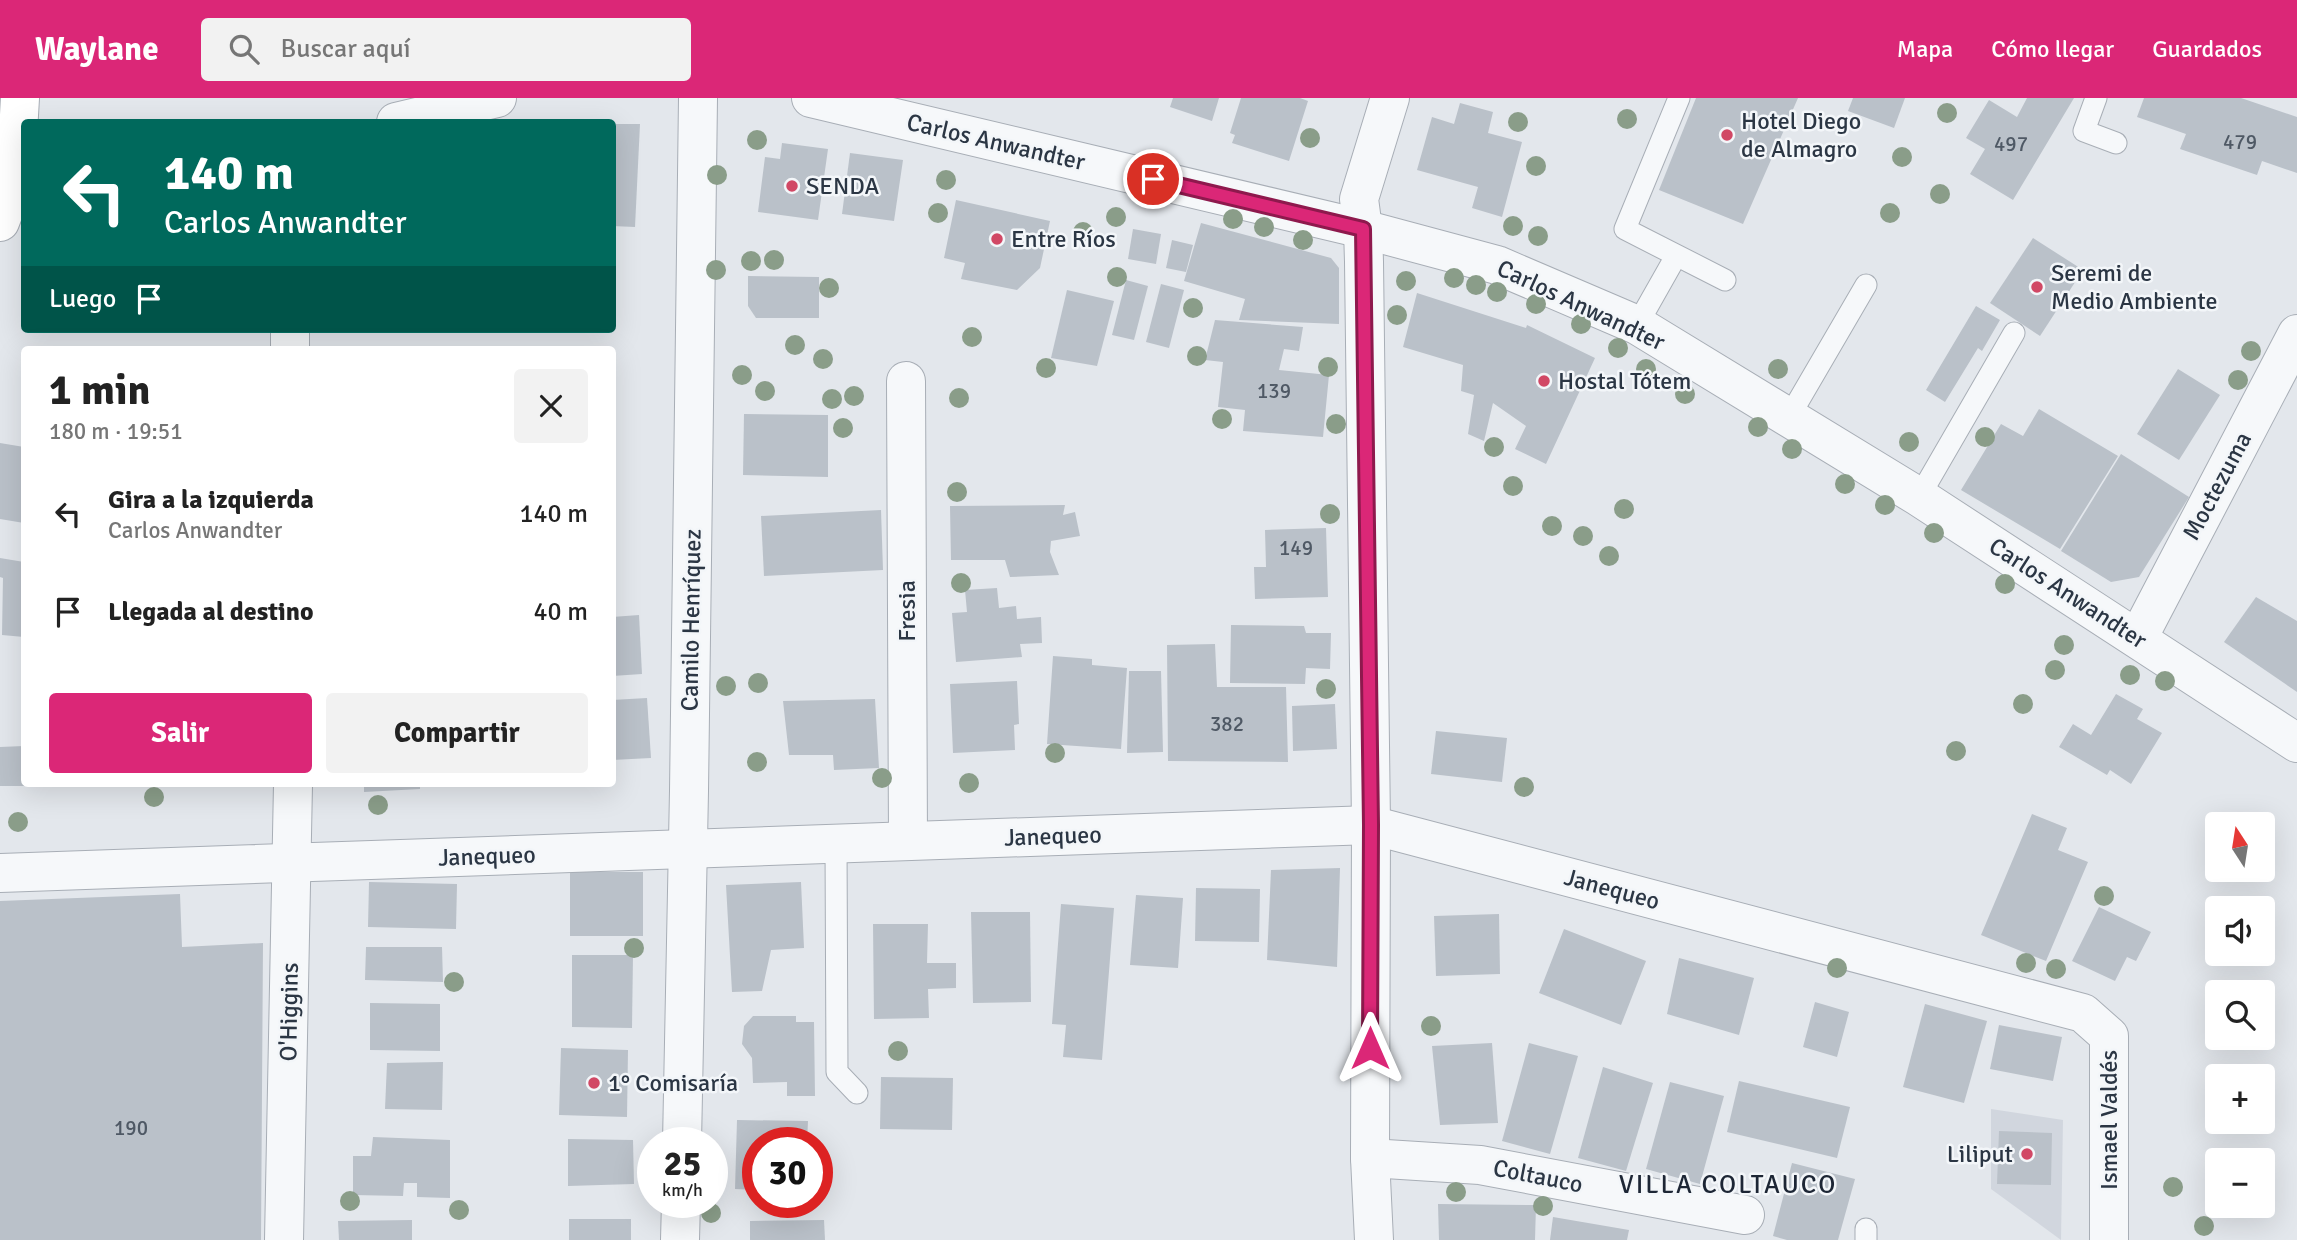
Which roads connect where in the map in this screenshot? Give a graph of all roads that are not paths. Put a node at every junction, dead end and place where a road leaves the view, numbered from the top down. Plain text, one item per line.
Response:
1 (497, 98) edge
2 (698, 98) edge
3 (811, 98) edge
4 (1390, 98) edge
5 (1679, 98) edge
6 (2096, 98) edge
7 (21, 118) edge
8 (409, 119) edge
9 (2116, 143) dead end
10 (0, 222) edge
11 (1363, 229) junction
12 (1676, 256) junction
13 (1725, 280) dead end
14 (1866, 285) dead end
15 (1637, 325) junction
16 (2014, 334) dead end
17 (2297, 334) edge
18 (906, 381) dead end
19 (1789, 417) junction
20 (1919, 497) junction
21 (2138, 638) junction
22 (2297, 743) edge
23 (293, 787) edge
24 (1371, 825) junction
25 (908, 841) junction
26 (836, 844) junction
27 (687, 848) junction
28 (291, 864) junction
29 (0, 873) edge
30 (2083, 1013) joint
31 (857, 1093) dead end
32 (682, 1127) edge
33 (1370, 1158) junction
34 (1745, 1215) dead end
35 (681, 1218) edge
36 (284, 1240) edge
37 (680, 1240) edge
38 (1374, 1240) edge
39 (2109, 1240) edge

1 - 8 street
2 - 27 street, Camilo Henríquez
3 - 11 street, Carlos Anwandter
4 - 11 street
5 - 12 lane
6 - 9 lane
7 - 10 main road
11 - 15 street, Carlos Anwandter
11 - 24 street
12 - 13 lane
12 - 15 lane
14 - 19 lane
15 - 19 street, Carlos Anwandter
16 - 20 lane
17 - 21 street, Moctezuma
18 - 25 street, Fresia
19 - 20 street, Carlos Anwandter
20 - 21 street, Carlos Anwandter
21 - 22 street, Carlos Anwandter
23 - 28 street, O'Higgins
24 - 25 street, Janequeo
24 - 30 street, Janequeo
24 - 33 street
25 - 26 street, Janequeo
26 - 27 street, Janequeo
26 - 31 lane
27 - 28 street, Janequeo
27 - 32 street, Camilo Henríquez
28 - 29 street, Janequeo
28 - 36 street, O'Higgins
30 - 39 street, Ismael Valdés
33 - 34 street, Coltauco
33 - 38 street
35 - 37 street

